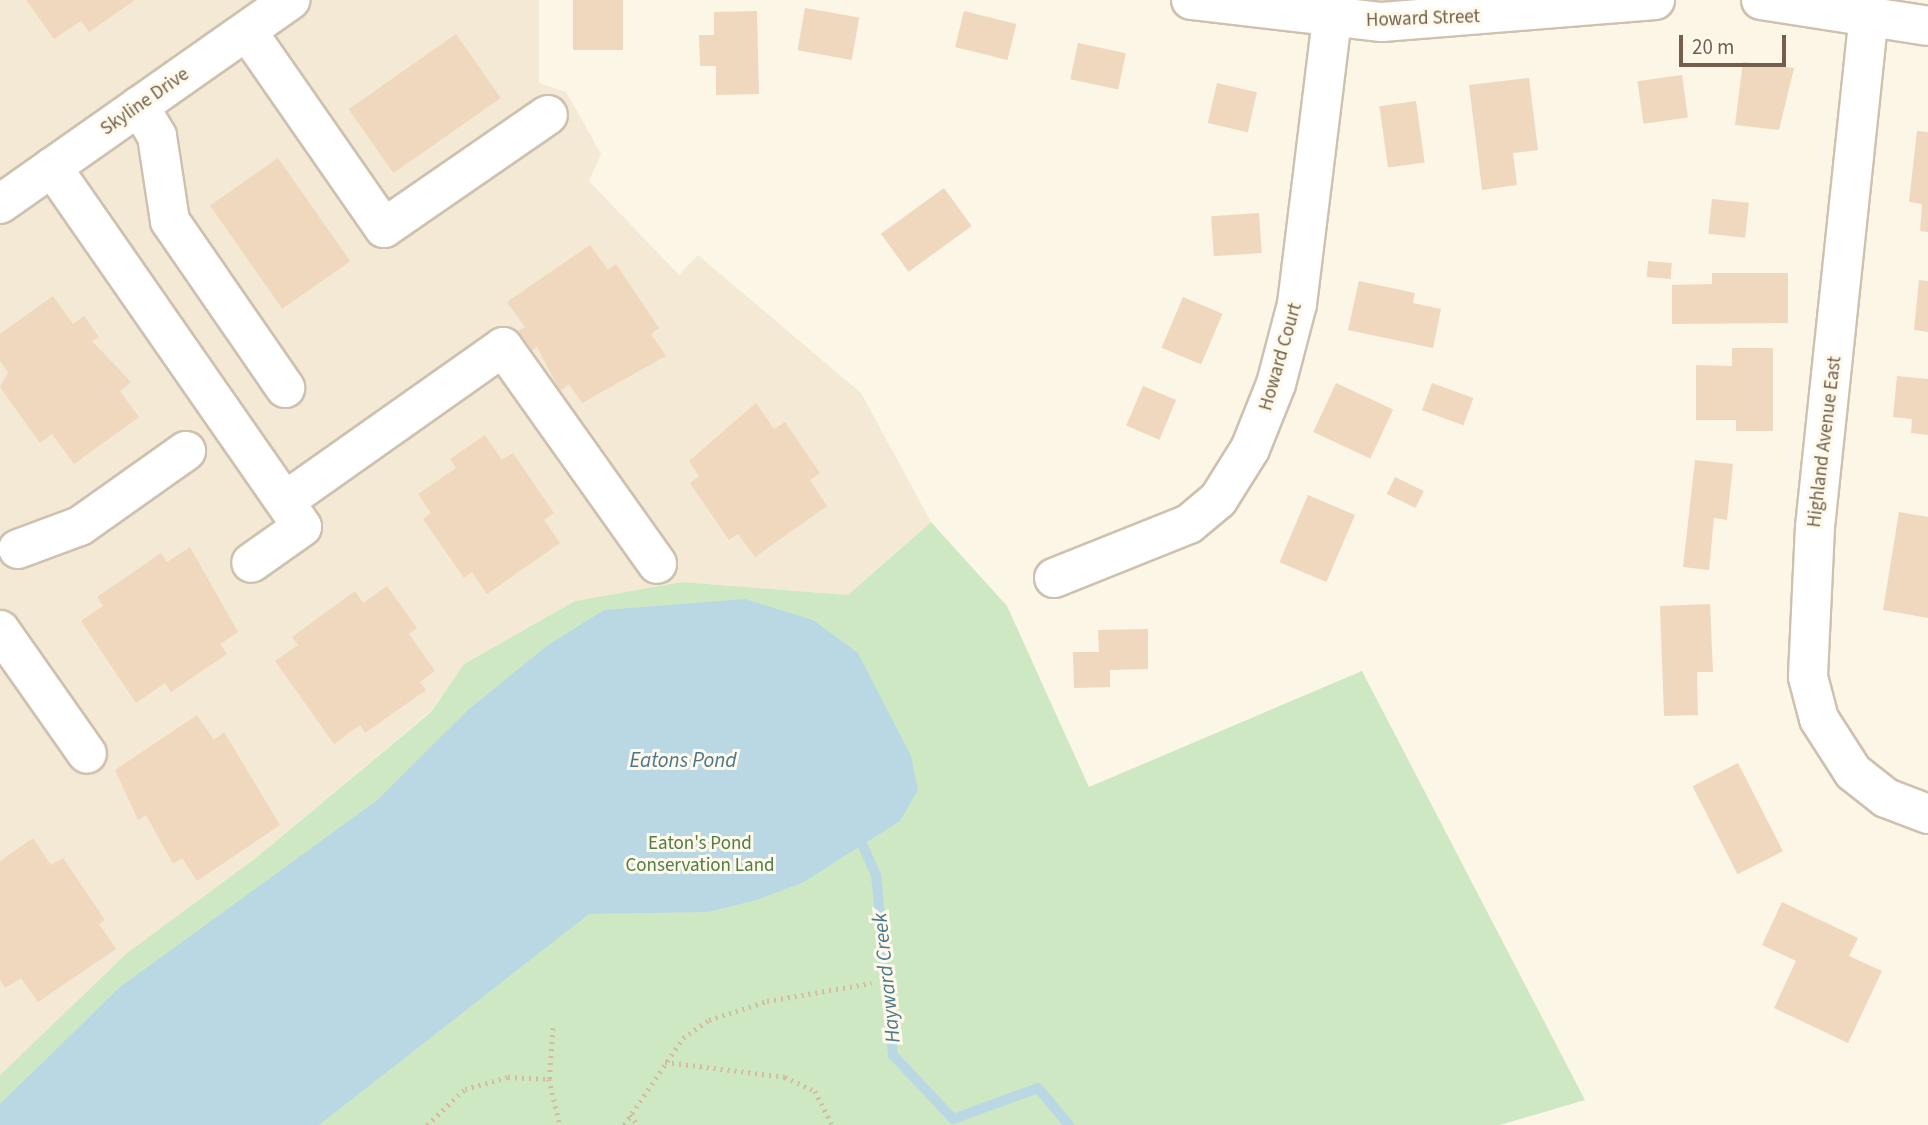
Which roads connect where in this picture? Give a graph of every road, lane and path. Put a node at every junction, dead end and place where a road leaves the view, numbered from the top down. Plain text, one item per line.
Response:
1 (290, 0) edge
2 (1191, 0) edge
3 (1655, 0) edge
4 (1761, 0) edge
5 (1869, 14) junction
6 (1332, 20) junction
7 (1928, 26) edge
8 (247, 30) junction
9 (139, 106) junction
10 (548, 115) dead end
11 (52, 167) junction
12 (0, 204) edge
13 (285, 388) dead end
14 (186, 451) dead end
15 (285, 501) junction
16 (6, 545) edge
17 (251, 563) dead end
18 (657, 564) dead end
19 (1054, 578) dead end
20 (0, 630) edge
21 (87, 754) dead end
22 (1928, 814) edge
23 (871, 983) dead end
24 (553, 1024) dead end
25 (665, 1062) junction
26 (549, 1079) junction
27 (630, 1115) junction
28 (427, 1125) edge
29 (559, 1125) edge
30 (624, 1125) edge
31 (638, 1125) edge
32 (832, 1125) edge

1 - 8 street, Skyline Drive
2 - 6 street, Howard Street
3 - 6 street, Howard Street
4 - 5 street
5 - 7 street
5 - 22 street, Highland Avenue East
6 - 19 street, Howard Court
8 - 9 street, Skyline Drive
8 - 10 street
9 - 11 street, Skyline Drive
9 - 13 street
11 - 12 street, Skyline Drive
11 - 15 street
14 - 16 street
15 - 17 street
15 - 18 street
20 - 21 street
23 - 25 path
24 - 26 path
25 - 27 path
25 - 32 path
26 - 28 path
26 - 29 path
27 - 30 path
27 - 31 path

